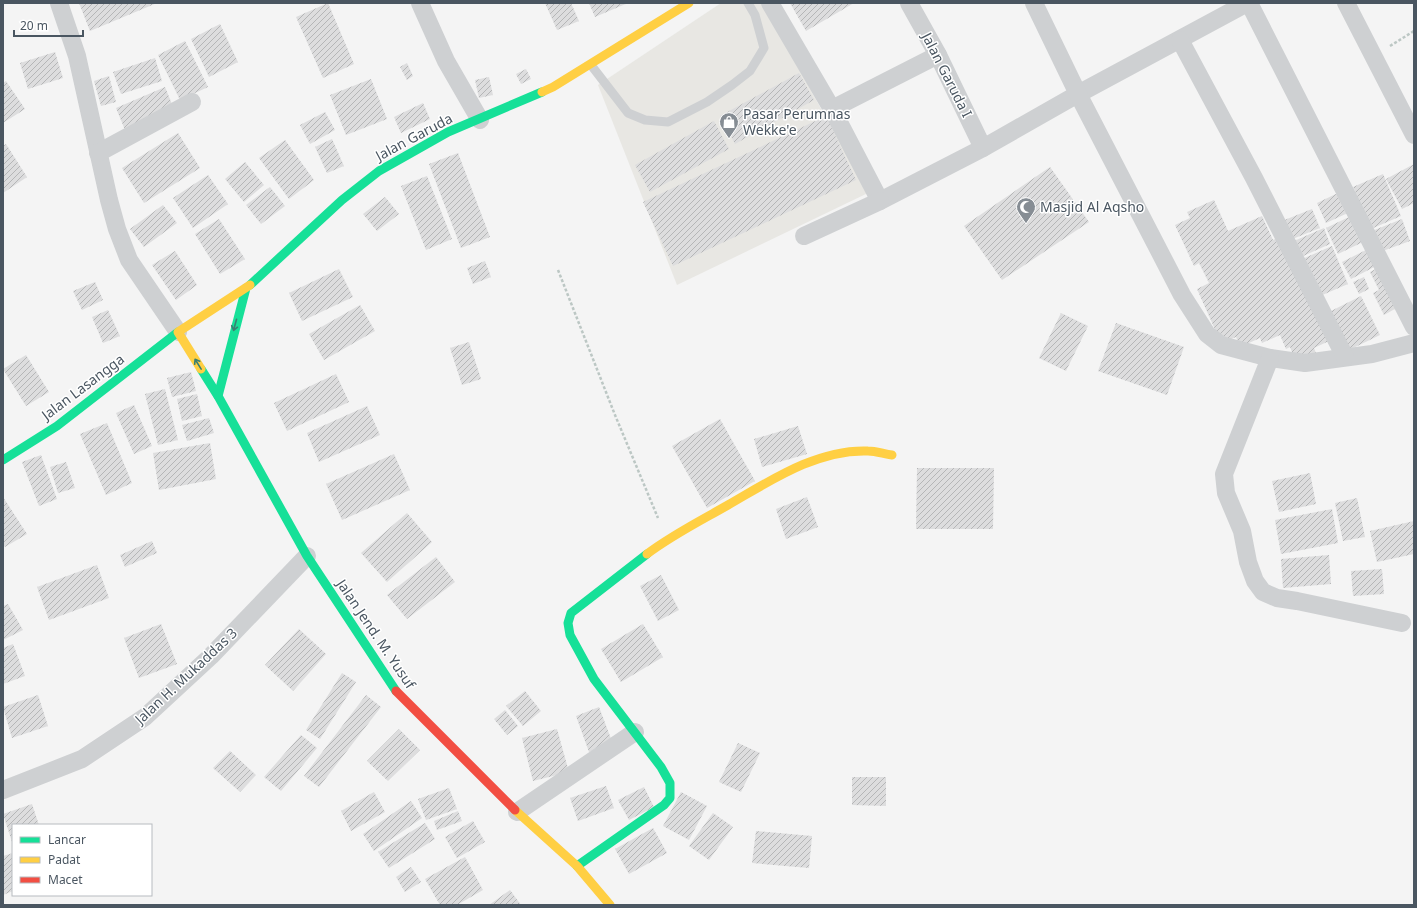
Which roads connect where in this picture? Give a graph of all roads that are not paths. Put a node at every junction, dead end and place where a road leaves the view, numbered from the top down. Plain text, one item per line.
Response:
1 (59, 3) edge
2 (420, 3) edge
3 (689, 3) edge
4 (748, 3) edge
5 (770, 3) edge
6 (909, 3) edge
7 (1034, 3) edge
8 (1248, 3) edge
9 (1346, 3) edge
10 (1180, 40) junction
11 (938, 55) junction
12 (591, 65) junction
13 (1078, 94) junction
14 (192, 102) dead end
15 (832, 110) junction
16 (480, 120) junction
17 (1414, 136) edge
18 (984, 148) junction
19 (98, 153) junction
20 (880, 201) junction
21 (804, 236) dead end
22 (246, 288) junction
23 (1414, 326) edge
24 (178, 332) junction
25 (1414, 343) edge
26 (1345, 357) junction
27 (1270, 358) junction
28 (218, 396) junction
29 (892, 455) dead end
30 (3, 460) edge
31 (306, 556) junction
32 (1402, 623) dead end
33 (635, 732) junction
34 (3, 790) edge
35 (518, 812) junction
36 (577, 866) junction
37 (604, 903) edge

1 - 19 street
2 - 16 street
3 - 12 main road, Jalan Garuda
4 - 12 lane
5 - 15 street
6 - 11 street, Jalan Garuda I
7 - 13 street
8 - 10 street
8 - 23 street
9 - 17 street
10 - 13 street
10 - 26 street
11 - 15 street
11 - 18 street, Jalan Garuda I
12 - 16 main road, Jalan Garuda
13 - 18 street
13 - 27 street
14 - 19 street
15 - 20 street
16 - 22 main road, Jalan Garuda
18 - 20 street
19 - 24 street
20 - 21 street
22 - 24 main road, Jalan Garuda
22 -> 28 main road
28 -> 24 main road, Jalan Jend. M. Yusuf
24 - 30 main road, Jalan Lasangga
25 - 26 street
26 - 27 street
27 - 32 street
28 - 31 main road, Jalan Jend. M. Yusuf
29 - 33 main road
31 - 34 street, Jalan H. Mukaddas 3
31 - 35 main road, Jalan Jend. M. Yusuf
33 - 35 street
33 - 36 main road
35 - 36 main road, Jalan Jend. M. Yusuf
36 - 37 main road, Jalan Jend. M. Yusuf

